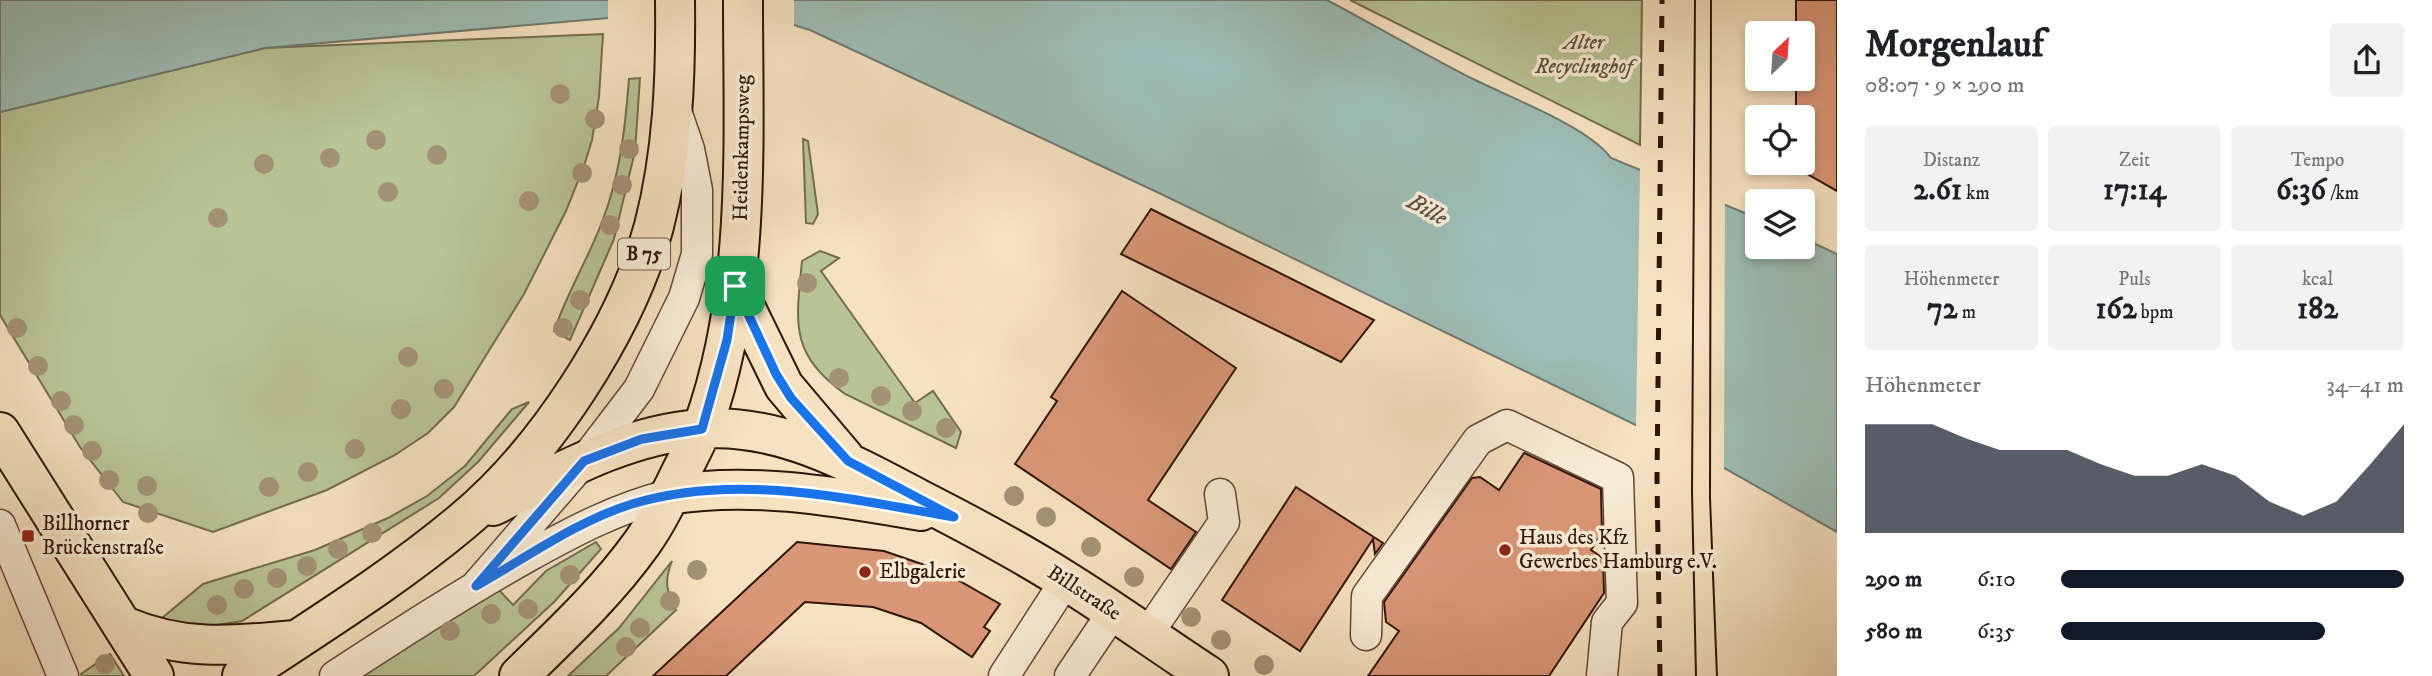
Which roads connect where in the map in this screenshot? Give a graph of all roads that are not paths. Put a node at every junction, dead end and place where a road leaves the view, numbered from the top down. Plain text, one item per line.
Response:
1 (675, 0) edge
2 (743, 0) edge
3 (673, 102) junction
4 (735, 286) junction
5 (702, 429) junction
6 (0, 432) edge
7 (584, 461) junction
8 (848, 461) junction
9 (1220, 494) dead end
10 (669, 495) junction
11 (954, 517) junction
12 (466, 519) junction
13 (0, 526) edge
14 (1066, 580) junction
15 (476, 586) junction
16 (1113, 612) junction
17 (124, 626) junction
18 (1147, 635) junction
19 (1366, 635) dead end
20 (295, 640) junction
21 (63, 676) edge
22 (154, 676) edge
23 (242, 676) edge
24 (335, 676) edge
25 (519, 676) edge
26 (1004, 676) edge
27 (1070, 676) edge
28 (1209, 676) edge
29 (1602, 676) edge

1 - 3 main road, B 75
2 - 4 main road, Heidenkampsweg
3 - 7 street
3 - 12 main road, B 75
4 - 5 main road, Heidenkampsweg
4 - 8 main road
5 - 7 main road, Billstraße
5 - 8 main road, Billstraße
5 - 10 main road, Heidenkampsweg
6 - 17 main road
7 - 12 main road, Billstraße
7 - 15 street
8 - 11 main road, Billstraße
9 - 18 street
10 - 11 main road, Billstraße
10 - 15 street
10 - 25 main road, Heidenkampsweg
11 - 14 main road, Billstraße
12 - 20 main road, B 75
13 - 21 street
14 - 16 main road, Billstraße
14 - 26 street
15 - 24 street
16 - 18 main road, Billstraße
16 - 27 street
17 - 20 main road
17 - 22 main road
18 - 28 main road, Billstraße
19 - 29 street
20 - 23 main road, B 75

